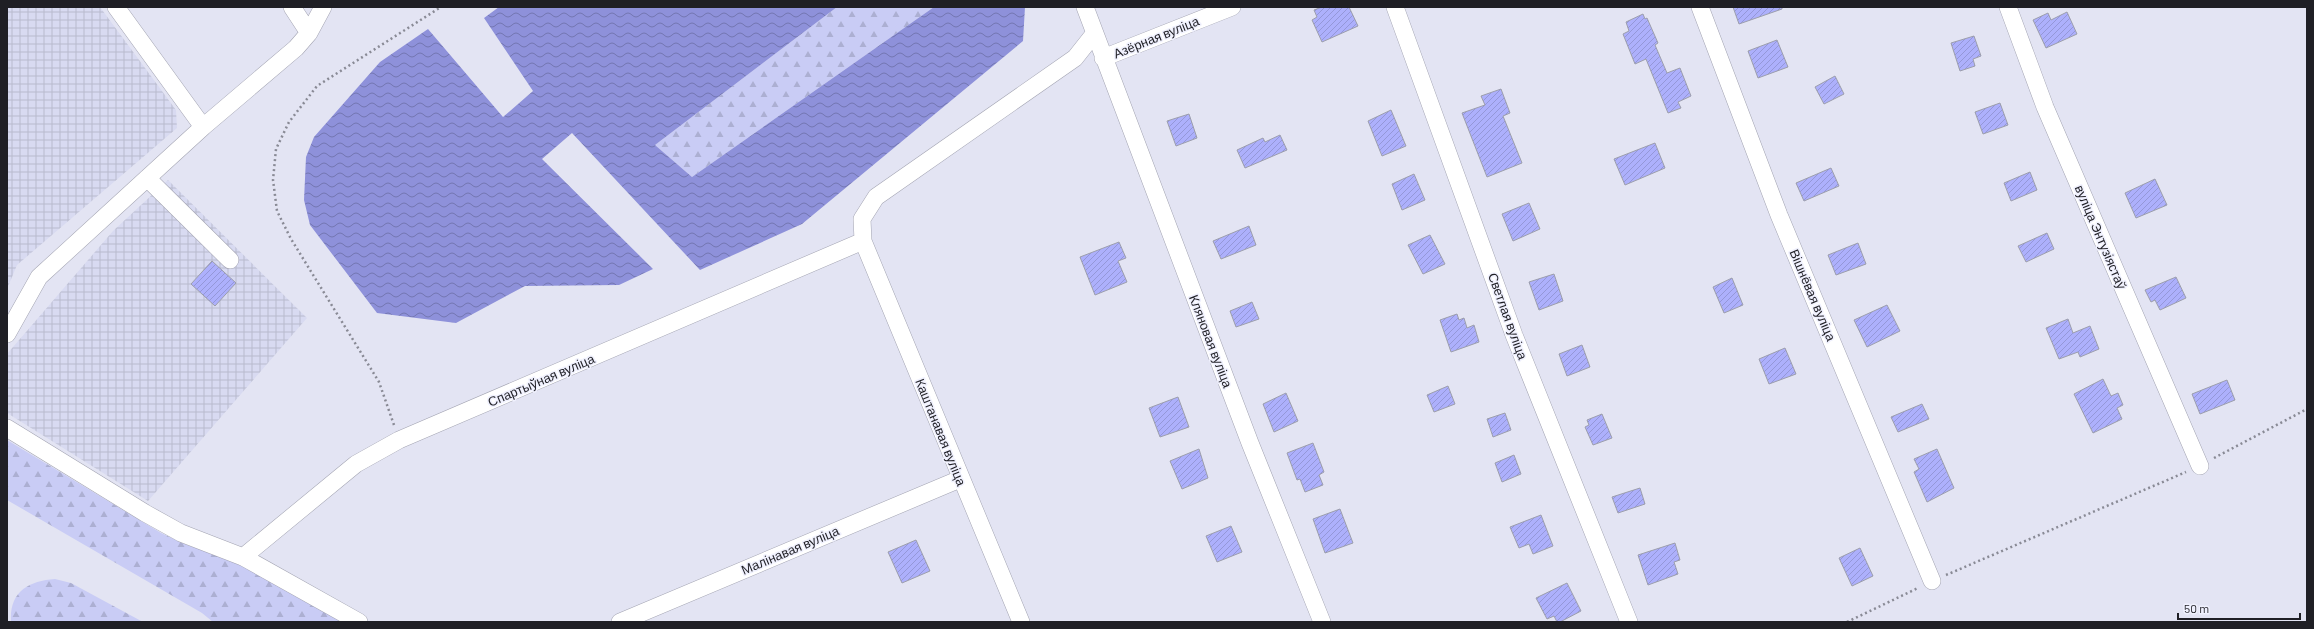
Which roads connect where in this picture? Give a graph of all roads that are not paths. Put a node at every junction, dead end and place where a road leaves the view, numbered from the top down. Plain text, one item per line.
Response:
1 (116, 7) edge
2 (292, 7) edge
3 (305, 7) edge
4 (323, 7) edge
5 (1085, 7) edge
6 (1232, 7) edge
7 (1395, 7) edge
8 (1700, 7) edge
9 (2008, 7) edge
10 (309, 33) junction
11 (1094, 34) junction
12 (1103, 58) junction
13 (203, 127) junction
14 (147, 178) junction
15 (863, 242) junction
16 (230, 260) dead end
17 (7, 334) edge
18 (7, 428) edge
19 (2200, 466) road end
20 (960, 479) junction
21 (243, 557) junction
22 (1932, 581) road end
23 (359, 622) edge
24 (620, 622) edge
25 (1021, 622) edge
26 (1322, 622) edge
27 (1629, 622) edge

1 - 13 street
2 - 10 street
3 - 10 street
4 - 10 street
5 - 11 street, Кляновая вуліца
6 - 12 street, Азёрная вуліца
7 - 27 street, Светлая вуліца
8 - 22 street, Вішнёвая вуліца
9 - 19 street, вуліца Энтузіястаў
10 - 13 street
11 - 12 street, Кляновая вуліца
11 - 15 street, Каштанавая вуліца
12 - 26 street, Кляновая вуліца
13 - 14 street
14 - 16 street
14 - 17 street
15 - 20 street, Каштанавая вуліца
15 - 21 street, Спартыўная вуліца
18 - 21 street
20 - 24 street, Малінавая вуліца
20 - 25 street, Каштанавая вуліца
21 - 23 street

